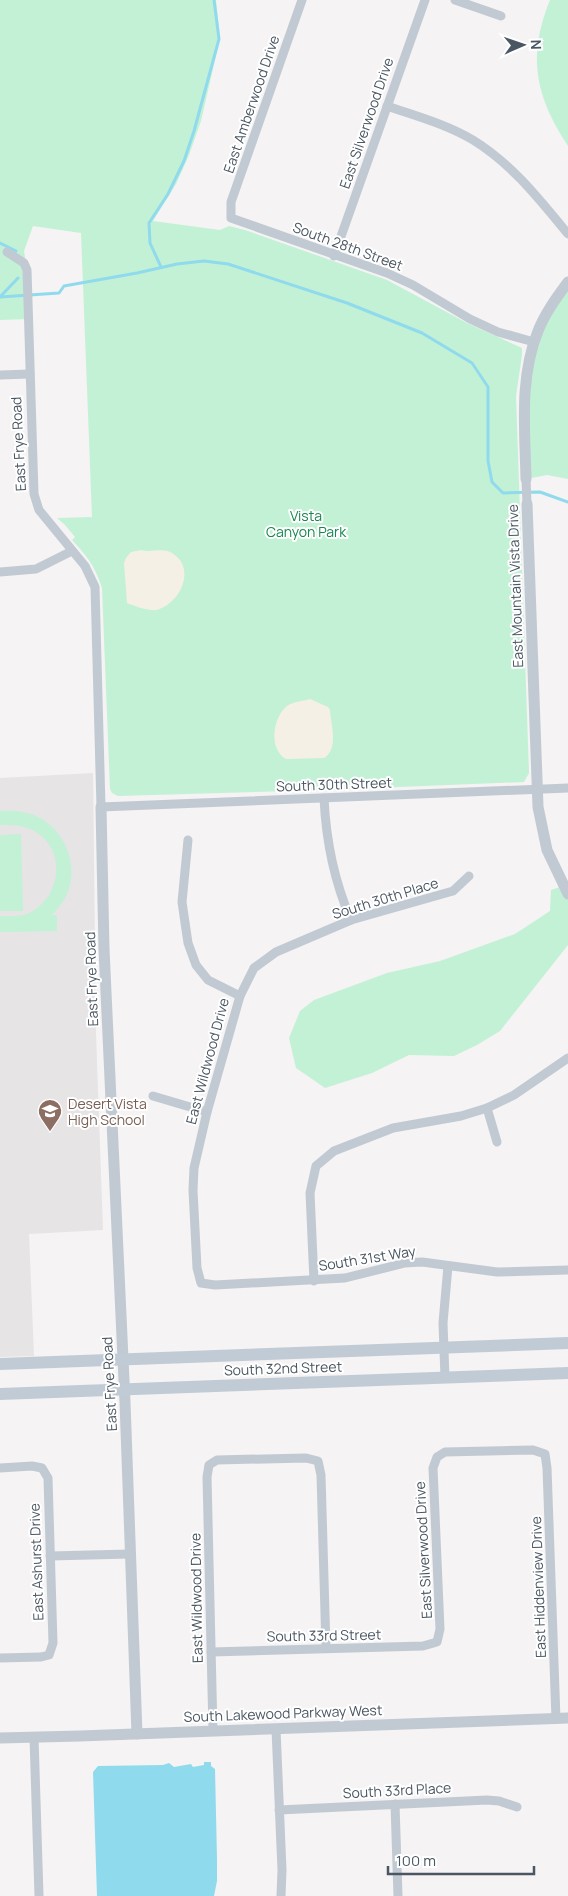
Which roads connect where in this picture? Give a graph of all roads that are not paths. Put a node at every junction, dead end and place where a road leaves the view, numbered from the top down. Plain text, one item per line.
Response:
1 (302, 0) edge
2 (424, 0) edge
3 (456, 0) edge
4 (501, 16) dead end
5 (387, 106) junction
6 (231, 218) joint
7 (568, 234) edge
8 (7, 252) dead end
9 (334, 256) junction
10 (568, 282) edge
11 (534, 342) junction
12 (30, 374) junction
13 (0, 375) edge
14 (526, 480) joint
15 (527, 504) joint
16 (72, 551) junction
17 (0, 572) edge
18 (568, 788) edge
19 (537, 789) junction
20 (324, 798) junction
21 (101, 807) junction
22 (188, 840) dead end
23 (469, 876) dead end
24 (568, 894) edge
25 (351, 920) junction
26 (240, 996) junction
27 (568, 1058) edge
28 (153, 1096) dead end
29 (487, 1108) junction
30 (207, 1112) junction
31 (498, 1142) dead end
32 (448, 1266) junction
33 (568, 1270) edge
34 (314, 1280) junction
35 (201, 1283) joint
36 (568, 1343) edge
37 (445, 1348) junction
38 (123, 1360) junction
39 (0, 1364) edge
40 (568, 1373) edge
41 (445, 1378) junction
42 (124, 1389) junction
43 (0, 1394) edge
44 (545, 1454) joint
45 (0, 1468) edge
46 (130, 1554) junction
47 (50, 1556) junction
48 (438, 1642) joint
49 (326, 1648) junction
50 (211, 1652) junction
51 (0, 1658) edge
52 (562, 1718) edge
53 (276, 1729) junction
54 (213, 1731) junction
55 (136, 1734) junction
56 (34, 1737) junction
57 (0, 1738) edge
58 (395, 1804) junction
59 (516, 1807) dead end
60 (279, 1810) junction
61 (39, 1896) edge
62 (281, 1896) edge
63 (398, 1896) edge

1 - 6 street, East Amberwood Drive
2 - 5 street, East Silverwood Drive
3 - 4 street
5 - 7 street
5 - 9 street, East Silverwood Drive
6 - 9 street, South 28th Street
8 - 12 street, East Frye Road
9 - 11 street, South 28th Street
10 - 11 street, East Mountain Vista Drive
11 - 14 street, East Mountain Vista Drive
12 - 13 street
12 - 16 street, East Frye Road
14 - 15 street, East Mountain Vista Drive
15 - 19 street, East Mountain Vista Drive
16 - 17 street
16 - 21 street, East Frye Road
18 - 19 street, South 30th Street
19 - 20 street, South 30th Street
19 - 24 street, East Mountain Vista Drive
20 - 21 street, South 30th Street
20 - 25 street
21 - 38 street, East Frye Road
22 - 26 street, East Wildwood Drive
23 - 25 street, South 30th Place
25 - 26 street, South 30th Place
26 - 30 street, East Wildwood Drive
27 - 29 street
28 - 30 street
29 - 31 street
29 - 34 street
30 - 35 street, East Wildwood Drive
32 - 33 street, South 31st Way
32 - 34 street, South 31st Way
32 - 37 street
34 - 35 street, South 31st Way
36 - 37 main road, South 32nd Street
37 - 38 main road, South 32nd Street
37 - 41 street
38 - 39 main road, South 32nd Street
38 - 42 street, East Frye Road
40 - 41 main road, South 32nd Street
41 - 42 main road, South 32nd Street
42 - 43 main road, South 32nd Street
42 - 46 street, East Frye Road
44 - 48 street, East Silverwood Drive
44 - 52 street, East Hiddenview Drive
45 - 47 street, East Ashurst Drive
46 - 47 street
46 - 55 street, East Frye Road
47 - 51 street, East Ashurst Drive
48 - 49 street, South 33rd Street
49 - 50 street, South 33rd Street
49 - 50 street, East Wildwood Drive
50 - 54 street, East Wildwood Drive
52 - 53 street, South Lakewood Parkway West
53 - 54 street, South Lakewood Parkway West
53 - 60 street
54 - 55 street, South Lakewood Parkway West
55 - 56 street, South Lakewood Parkway West
56 - 57 street, South Lakewood Parkway West
56 - 61 street
58 - 59 street, South 33rd Place
58 - 60 street, South 33rd Place
58 - 63 street
60 - 62 street

